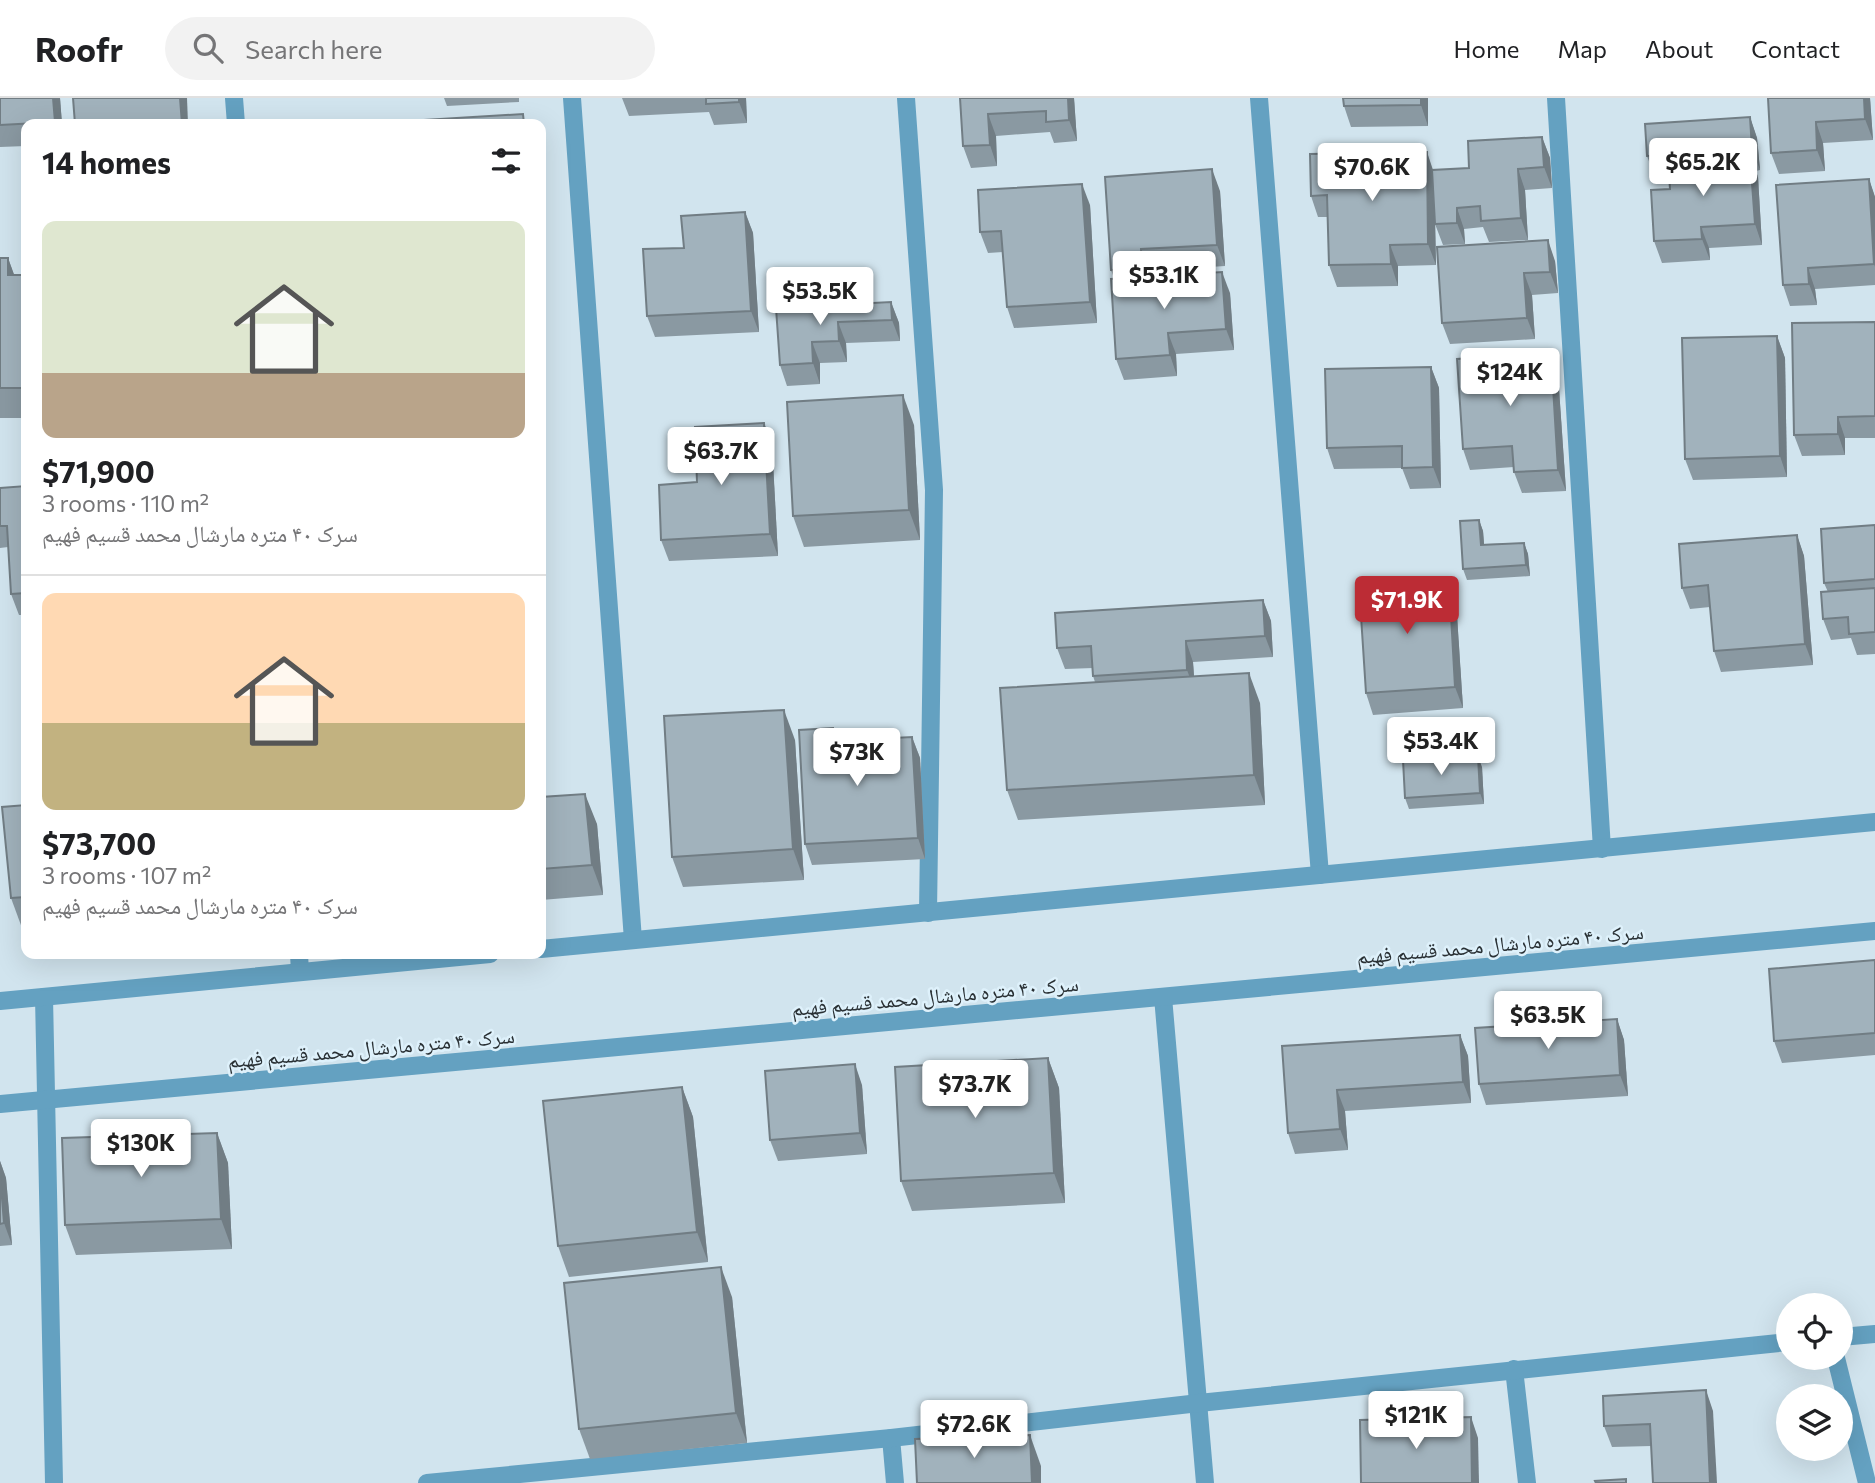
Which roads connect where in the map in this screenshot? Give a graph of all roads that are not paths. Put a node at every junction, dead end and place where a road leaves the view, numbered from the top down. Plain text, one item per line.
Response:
1 (234, 98) edge
2 (572, 98) edge
3 (906, 98) edge
4 (1259, 98) edge
5 (1556, 98) edge
6 (236, 119) edge
7 (1875, 822) edge
8 (1602, 849) junction
9 (1320, 875) junction
10 (928, 912) junction
11 (1875, 931) edge
12 (633, 940) junction
13 (546, 949) edge
14 (384, 959) edge
15 (299, 963) edge
16 (44, 997) junction
17 (1163, 997) junction
18 (0, 1001) edge
19 (46, 1100) junction
20 (0, 1104) edge
21 (1875, 1334) edge
22 (1853, 1336) edge
23 (1776, 1343) edge
24 (1514, 1369) junction
25 (1839, 1370) edge
26 (1199, 1403) junction
27 (891, 1438) junction
28 (606, 1474) edge
29 (54, 1483) edge
30 (427, 1483) edge
31 (895, 1483) edge
32 (1205, 1483) edge
33 (1528, 1483) edge
34 (1867, 1483) edge

1 - 6 street
2 - 12 street
3 - 10 street
4 - 9 street
5 - 8 street
7 - 8 street
8 - 9 street
9 - 10 street
10 - 12 street
11 - 17 street, سرک ۴۰ متره مارشال محمد قسیم فهیم
12 - 13 street
14 - 15 street
15 - 16 street
16 - 18 street
16 - 19 street
17 - 19 street, سرک ۴۰ متره مارشال محمد قسیم فهیم
17 - 26 street
19 - 20 street, سرک ۴۰ متره مارشال محمد قسیم فهیم
19 - 29 street
21 - 22 street
23 - 24 street
24 - 26 street
24 - 33 street
25 - 34 street
26 - 27 street
26 - 32 street
27 - 28 street
27 - 31 street
28 - 30 street

